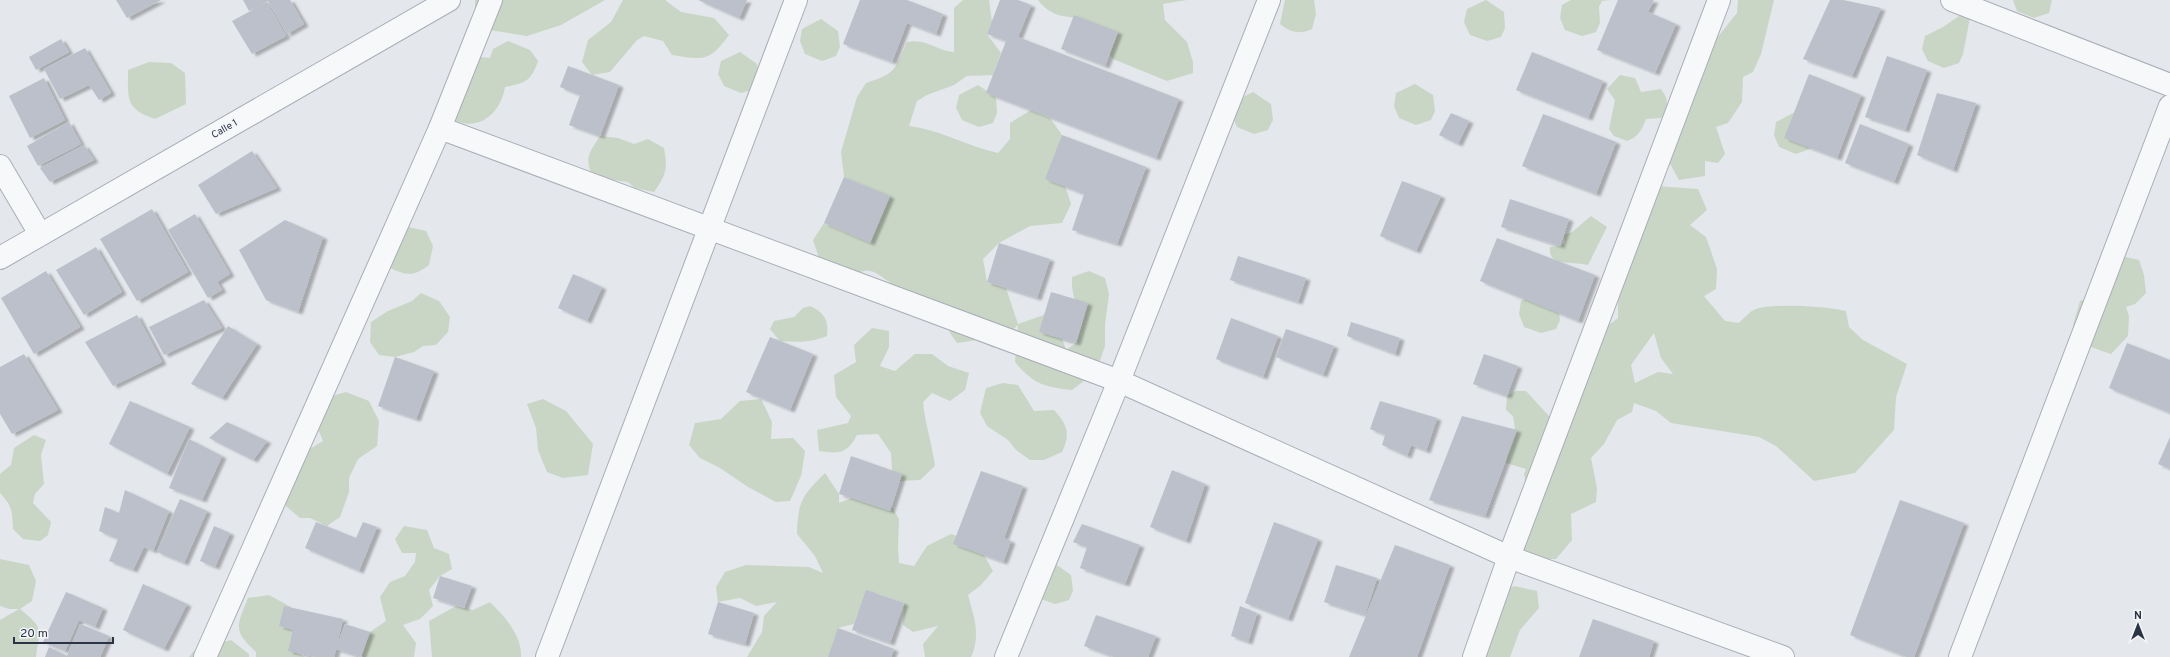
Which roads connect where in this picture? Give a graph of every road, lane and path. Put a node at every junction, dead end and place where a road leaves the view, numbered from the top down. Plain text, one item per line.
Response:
1 (449, 0) edge
2 (491, 0) edge
3 (796, 0) edge
4 (1269, 0) edge
5 (1719, 0) edge
6 (1952, 0) edge
7 (2170, 85) edge
8 (2170, 106) edge
9 (440, 128) junction
10 (0, 166) edge
11 (710, 228) junction
12 (40, 234) junction
13 (0, 258) edge
14 (1119, 380) junction
15 (1509, 557) junction
16 (205, 657) edge
17 (547, 657) edge
18 (1006, 657) edge
19 (1474, 657) edge
20 (1783, 657) edge
21 (1960, 657) edge

1 - 12 street, Calle 1
2 - 9 street
3 - 11 street
4 - 14 street
5 - 15 street
6 - 7 street
8 - 21 street
9 - 11 street
9 - 16 street
10 - 12 street
11 - 14 street
11 - 17 street
12 - 13 street, Calle 1
14 - 15 street
14 - 18 street
15 - 19 street
15 - 20 street

